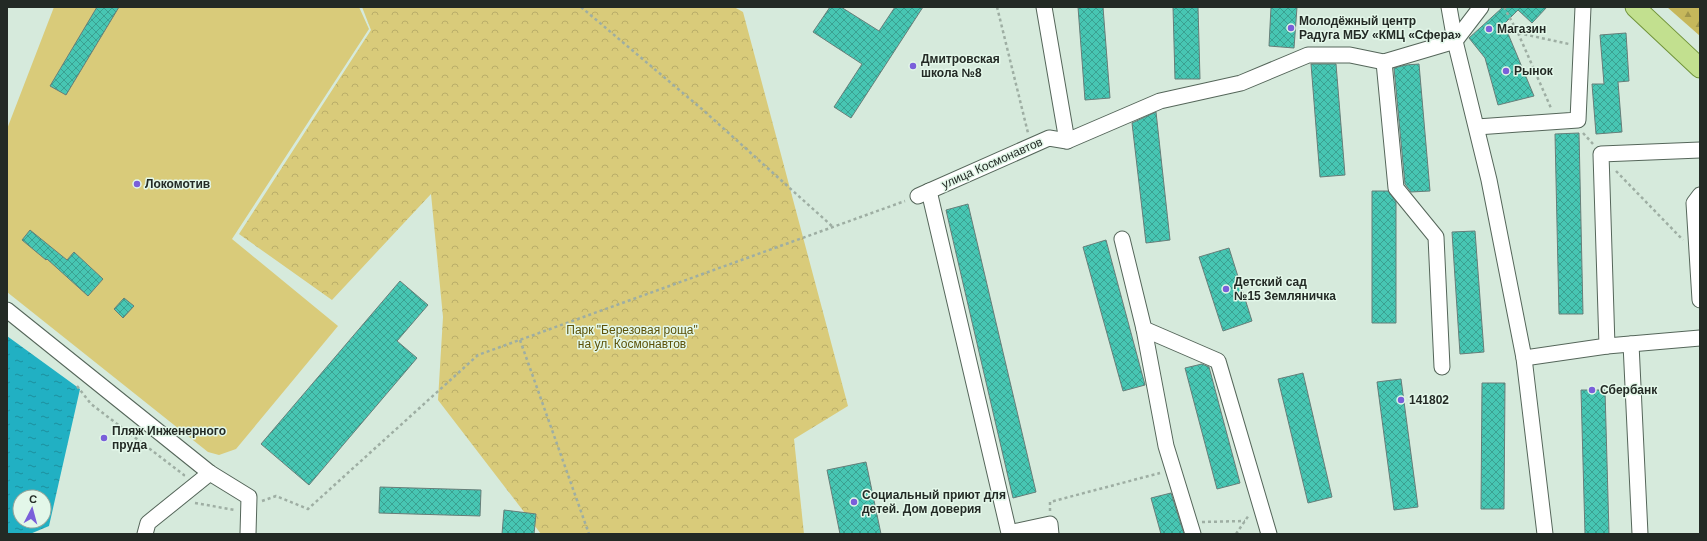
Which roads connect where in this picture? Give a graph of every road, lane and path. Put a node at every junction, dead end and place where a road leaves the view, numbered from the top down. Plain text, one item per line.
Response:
1 (581, 7) edge
2 (997, 7) edge
3 (1044, 7) edge
4 (1449, 7) edge
5 (1481, 7) edge
6 (1504, 7) edge
7 (1583, 7) edge
8 (1635, 7) edge
9 (1518, 33) junction
10 (1455, 41) junction
11 (1581, 46) junction
12 (1384, 62) junction
13 (1700, 68) edge
14 (1558, 122) junction
15 (1477, 127) junction
16 (1067, 141) junction
17 (1031, 145) junction
18 (1700, 150) edge
19 (1601, 154) junction
20 (923, 194) junction
21 (1700, 195) edge
22 (833, 227) junction
23 (1122, 239) dead end
24 (1697, 255) junction
25 (1699, 274) edge
26 (1700, 300) edge
27 (7, 310) edge
28 (1144, 329) junction
29 (1700, 338) edge
30 (520, 340) junction
31 (1631, 344) junction
32 (1607, 346) junction
33 (1524, 358) junction
34 (1442, 367) dead end
35 (73, 380) dead end
36 (1173, 470) junction
37 (210, 473) junction
38 (184, 475) dead end
39 (177, 500) junction
40 (1259, 501) junction
41 (248, 506) junction
42 (1245, 521) junction
43 (1191, 528) edge
44 (1050, 529) edge
45 (1007, 533) edge
46 (145, 534) edge
47 (248, 534) edge
48 (589, 534) edge
49 (1236, 534) edge
50 (1269, 534) edge
51 (1545, 534) edge
52 (1640, 534) edge

1 - 22 path
2 - 17 path
3 - 16 street
4 - 10 street
5 - 10 street
6 - 9 path
7 - 11 street
8 - 13 main road
9 - 11 path
9 - 14 path
10 - 12 street
10 - 15 street
11 - 14 street
12 - 16 street
12 - 34 street
14 - 15 street
14 - 19 path
15 - 33 street
16 - 17 street, улица Космонавтов
17 - 20 street, улица Космонавтов
18 - 19 street
19 - 24 path
19 - 32 street
20 - 22 path
20 - 45 street
21 - 24 street
22 - 30 path
23 - 28 street
24 - 25 street
25 - 26 street
27 - 37 street
28 - 36 street
28 - 40 street
29 - 31 street
30 - 41 path
30 - 48 path
31 - 32 street
31 - 52 street
32 - 33 street
33 - 51 street
35 - 38 path
36 - 43 street
36 - 44 path
37 - 39 street
37 - 41 street
39 - 41 path
39 - 46 street
40 - 42 path
40 - 50 street
41 - 47 street
42 - 43 path
42 - 49 path
44 - 45 street

